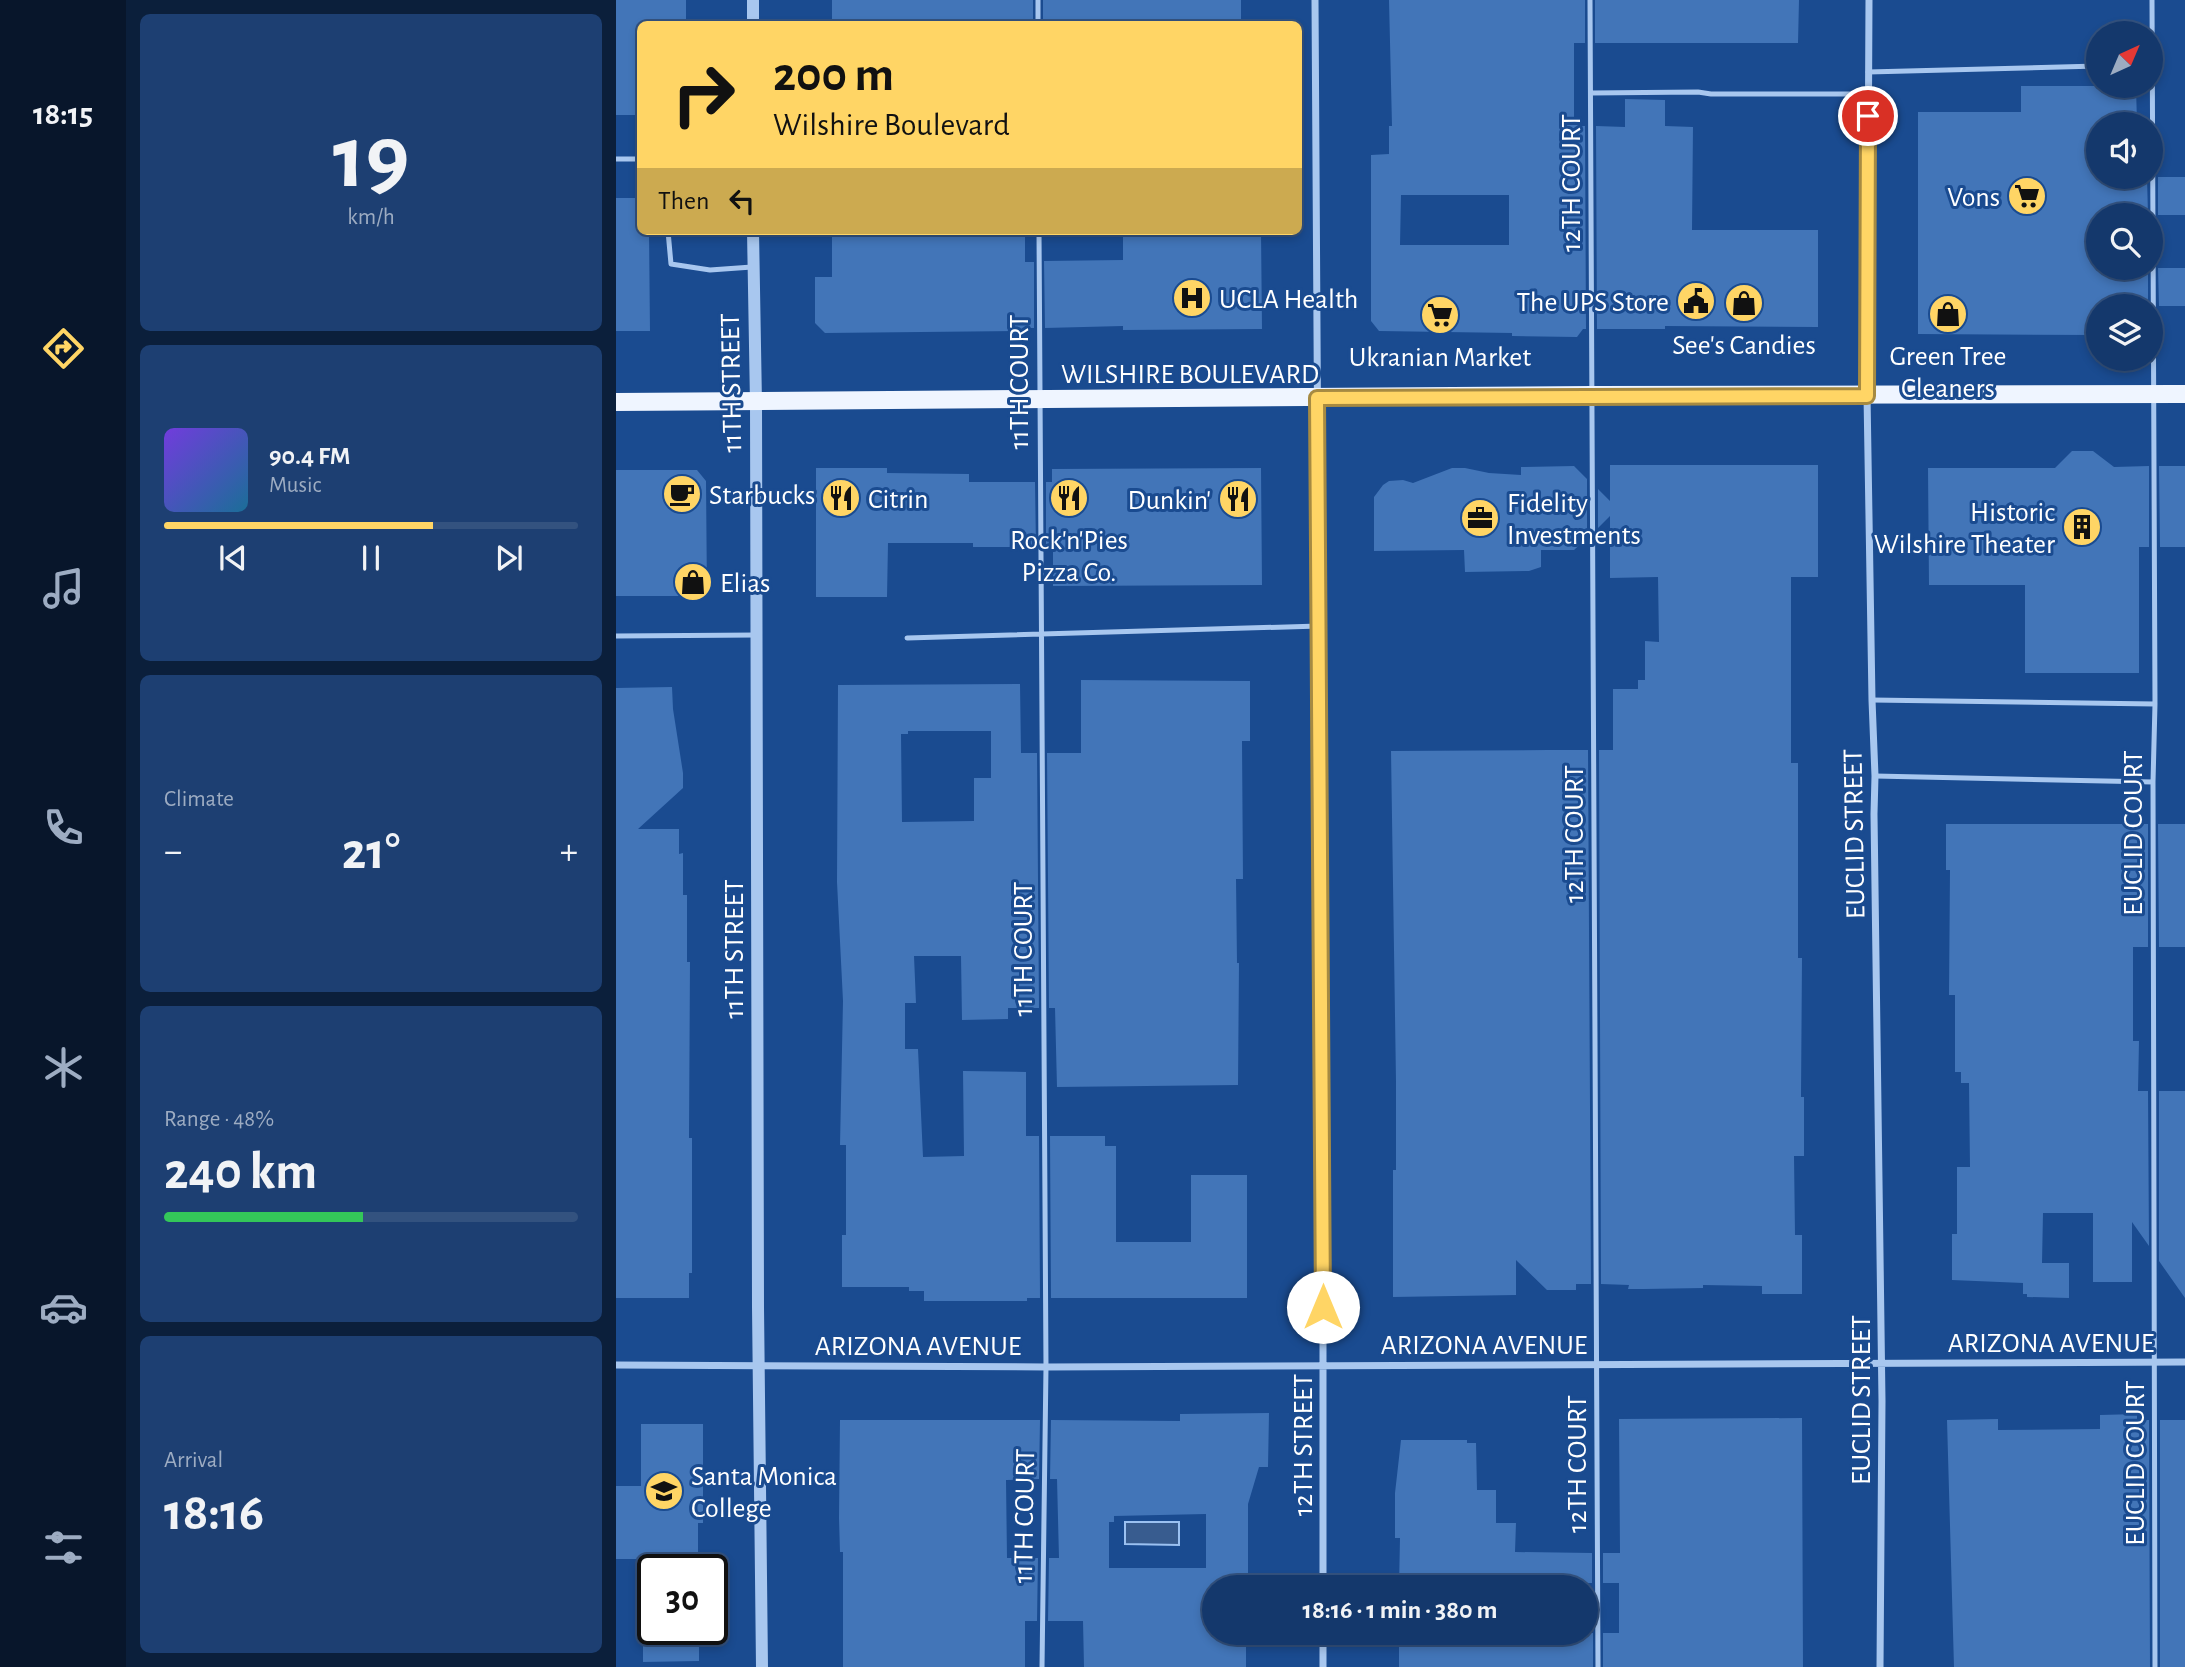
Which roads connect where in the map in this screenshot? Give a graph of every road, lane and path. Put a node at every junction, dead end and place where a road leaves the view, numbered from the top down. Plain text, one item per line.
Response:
1 (753, 0) edge
2 (1038, 0) edge
3 (1315, 0) edge
4 (1590, 0) edge
5 (1869, 0) edge
6 (2152, 0) edge
7 (753, 21) edge
8 (1038, 21) edge
9 (2152, 21) edge
10 (2086, 66) edge
11 (1868, 72) junction
12 (1591, 93) junction
13 (1868, 94) junction
14 (2152, 98) edge
15 (616, 159) edge
16 (637, 159) edge
17 (668, 235) edge
18 (753, 235) edge
19 (1039, 235) edge
20 (752, 267) junction
21 (2154, 394) junction
22 (2185, 394) edge
23 (1592, 396) junction
24 (1867, 396) junction
25 (1317, 398) junction
26 (1039, 400) junction
27 (616, 402) edge
28 (757, 402) junction
29 (1319, 625) junction
30 (1041, 634) junction
31 (757, 635) junction
32 (616, 636) edge
33 (908, 638) dead end
34 (1872, 700) junction
35 (2155, 704) junction
36 (1875, 776) junction
37 (2152, 782) junction
38 (2155, 1362) junction
39 (2185, 1362) edge
40 (1882, 1364) junction
41 (616, 1365) edge
42 (758, 1365) junction
43 (1324, 1365) junction
44 (1596, 1365) junction
45 (1046, 1367) junction
46 (1323, 1575) edge
47 (1323, 1645) edge
48 (762, 1667) edge
49 (1042, 1667) edge
50 (1323, 1667) edge
51 (1598, 1667) edge
52 (1880, 1667) edge
53 (2155, 1667) edge

1 - 7 street
2 - 8 lane
3 - 25 street, 12TH STREET
4 - 12 lane, 12TH COURT
5 - 11 street, EUCLID STREET
6 - 9 lane, EUCLID COURT
10 - 11 lane
11 - 13 street, EUCLID STREET
12 - 13 lane
12 - 23 lane, 12TH COURT
13 - 24 street, EUCLID STREET
14 - 21 lane, EUCLID COURT
15 - 16 lane
17 - 20 lane
18 - 20 street, 11TH STREET
19 - 26 lane, 11TH COURT
20 - 28 street, 11TH STREET
21 - 22 main road, WILSHIRE BOULEVARD
21 - 24 main road, WILSHIRE BOULEVARD
21 - 35 lane, EUCLID COURT
23 - 24 main road, WILSHIRE BOULEVARD
23 - 25 main road, WILSHIRE BOULEVARD
23 - 44 lane, 12TH COURT
24 - 34 street, EUCLID STREET
25 - 26 main road, WILSHIRE BOULEVARD
25 - 29 street, 12TH STREET
26 - 28 main road, WILSHIRE BOULEVARD
26 - 30 lane, 11TH COURT
27 - 28 main road, WILSHIRE BOULEVARD
28 - 31 street, 11TH STREET
29 - 30 lane
29 - 43 street, 12TH STREET
30 - 33 lane
30 - 45 lane, 11TH COURT
31 - 32 lane
31 - 42 street, 11TH STREET
34 - 35 lane
34 - 36 street, EUCLID STREET
35 - 37 lane, EUCLID COURT
36 - 37 lane
36 - 40 street, EUCLID STREET
37 - 38 lane, EUCLID COURT
38 - 39 street, ARIZONA AVENUE
38 - 40 street, ARIZONA AVENUE
38 - 53 lane, EUCLID COURT
40 - 44 street, ARIZONA AVENUE
40 - 52 street, EUCLID STREET
41 - 42 street, ARIZONA AVENUE
42 - 45 street, ARIZONA AVENUE
42 - 48 street, 11TH STREET
43 - 44 street, ARIZONA AVENUE
43 - 45 street, ARIZONA AVENUE
43 - 46 street, 12TH STREET
44 - 51 lane, 12TH COURT
45 - 49 lane, 11TH COURT
47 - 50 street

